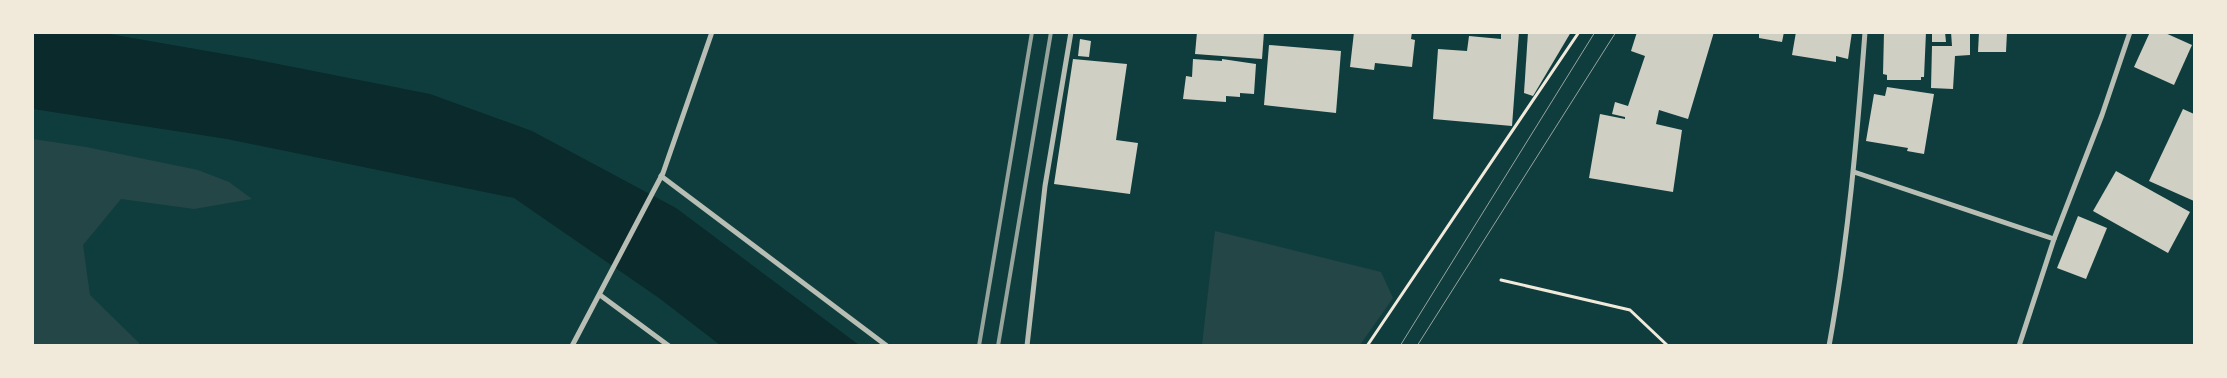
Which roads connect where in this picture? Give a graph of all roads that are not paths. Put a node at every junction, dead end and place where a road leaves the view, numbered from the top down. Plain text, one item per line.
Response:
1 (712, 32) edge
2 (1070, 32) edge
3 (1865, 32) edge
4 (2130, 32) edge
5 (1854, 172) junction
6 (661, 176) junction
7 (2054, 238) junction
8 (600, 295) junction
9 (572, 346) edge
10 (669, 346) edge
11 (887, 346) edge
12 (1027, 346) edge
13 (1829, 346) edge
14 (2019, 346) edge

1 - 6 street
2 - 12 street
3 - 5 street
4 - 7 street
5 - 7 street
5 - 13 street
6 - 8 street
6 - 11 street
7 - 14 street
8 - 9 street
8 - 10 street

